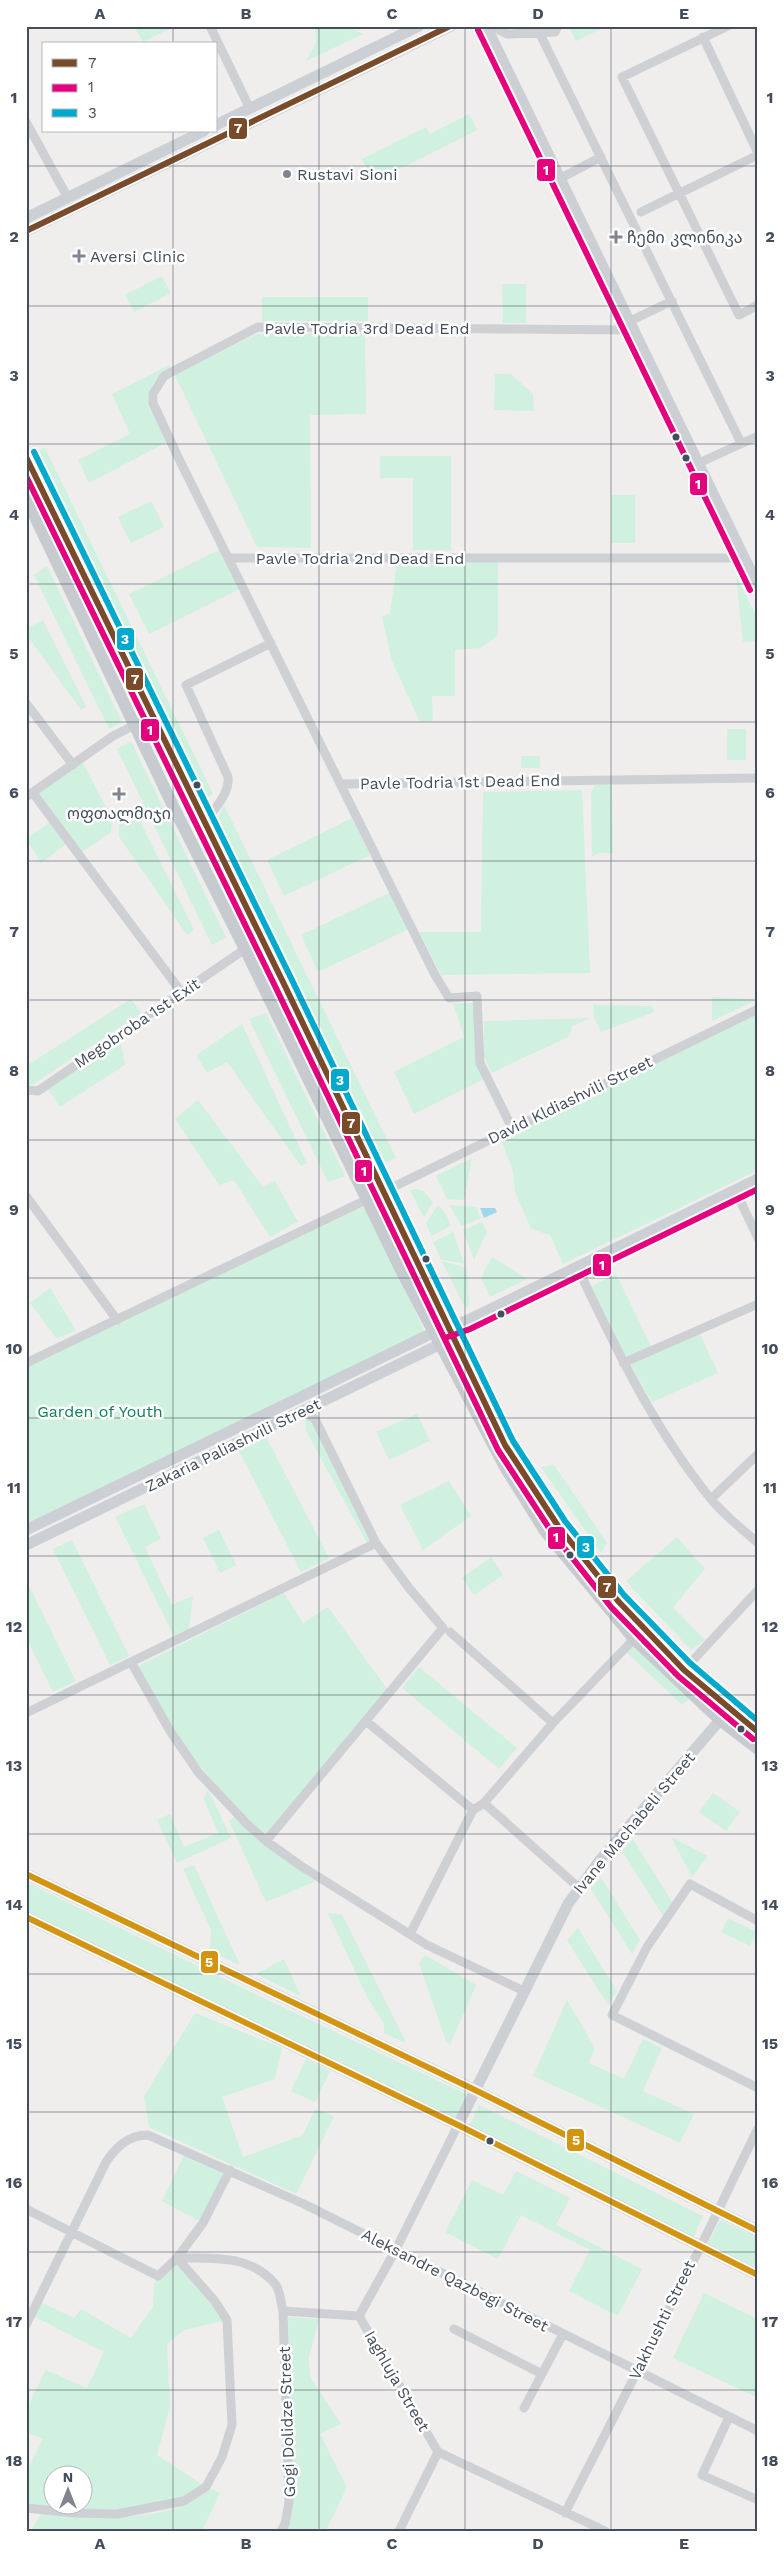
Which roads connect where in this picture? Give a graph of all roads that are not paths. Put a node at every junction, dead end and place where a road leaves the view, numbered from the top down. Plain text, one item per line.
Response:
1 (210, 26) edge
2 (419, 26) edge
3 (451, 26) edge
4 (486, 26) edge
5 (492, 26) edge
6 (558, 26) edge
7 (728, 26) edge
8 (540, 34) junction
9 (704, 37) junction
10 (218, 42) edge
11 (218, 43) edge
12 (250, 109) junction
13 (26, 122) edge
14 (218, 124) edge
15 (202, 132) edge
16 (758, 154) edge
17 (601, 157) junction
18 (561, 178) junction
19 (678, 194) junction
20 (68, 198) junction
21 (641, 212) dead end
22 (26, 218) edge
23 (26, 231) edge
24 (672, 300) junction
25 (758, 305) edge
26 (632, 326) junction
27 (758, 436) edge
28 (741, 443) junction
29 (26, 456) edge
30 (699, 463) junction
31 (26, 498) edge
32 (229, 558) junction
33 (744, 558) junction
34 (758, 586) edge
35 (271, 643) junction
36 (26, 703) edge
37 (153, 716) junction
38 (134, 724) junction
39 (73, 765) junction
40 (758, 778) edge
41 (341, 784) junction
42 (30, 795) edge
43 (202, 816) junction
44 (245, 949) junction
45 (182, 992) junction
46 (758, 1009) edge
47 (26, 1090) edge
48 (512, 1128) junction
49 (758, 1179) edge
50 (736, 1190) junction
51 (383, 1192) junction
52 (26, 1196) edge
53 (368, 1199) junction
54 (758, 1238) edge
55 (577, 1267) junction
56 (758, 1304) edge
57 (116, 1320) junction
58 (450, 1332) junction
59 (436, 1339) junction
60 (26, 1363) edge
61 (623, 1363) junction
62 (302, 1411) junction
63 (758, 1454) edge
64 (178, 1456) junction
65 (184, 1468) junction
66 (711, 1499) junction
67 (26, 1530) edge
68 (376, 1543) junction
69 (758, 1544) edge
70 (26, 1545) edge
71 (758, 1590) edge
72 (450, 1632) dead end
73 (634, 1639) junction
74 (131, 1662) junction
75 (684, 1670) junction
76 (26, 1713) edge
77 (720, 1720) junction
78 (366, 1721) junction
79 (553, 1723) junction
80 (758, 1732) edge
81 (758, 1749) edge
82 (484, 1803) junction
83 (473, 1810) junction
84 (266, 1841) junction
85 (26, 1874) edge
86 (578, 1887) junction
87 (26, 1917) edge
88 (758, 1921) edge
89 (410, 1934) junction
90 (524, 1991) junction
91 (758, 2088) edge
92 (475, 2090) junction
93 (458, 2125) junction
94 (758, 2128) edge
95 (230, 2170) junction
96 (26, 2209) edge
97 (718, 2211) junction
98 (72, 2231) junction
99 (758, 2231) edge
100 (700, 2248) junction
101 (395, 2251) junction
102 (177, 2258) junction
103 (758, 2276) edge
104 (284, 2311) junction
105 (359, 2316) junction
106 (26, 2325) edge
107 (454, 2329) dead end
108 (563, 2334) junction
109 (637, 2372) junction
110 (542, 2374) junction
111 (524, 2408) dead end
112 (729, 2417) junction
113 (758, 2431) edge
114 (438, 2452) junction
115 (758, 2500) edge
116 (26, 2508) edge
117 (565, 2513) junction
118 (281, 2531) edge
119 (399, 2531) edge
120 (605, 2531) edge

1 - 10 street
2 - 12 main road
3 - 23 main road
4 - 18 main road
5 - 8 street
6 - 8 street
7 - 9 street
8 - 17 street
9 - 16 street
9 - 19 street
11 - 12 street
12 - 14 main road
13 - 20 street
15 - 20 main road
16 - 19 street
17 - 18 street
17 - 24 street
18 - 26 main road
19 - 21 street
19 - 25 street
20 - 22 main road
24 - 26 street
24 - 28 street
26 - 30 main road
26 - 32 street, Pavle Todria 3rd Dead End
27 - 28 street
28 - 30 street
29 - 37 main road
30 - 33 main road
31 - 38 main road
32 - 33 street, Pavle Todria 2nd Dead End
32 - 35 street, Pavle Todria 2nd Dead End
33 - 34 main road
35 - 41 street, Pavle Todria 2nd Dead End
35 - 43 street
36 - 39 street
37 - 38 street
37 - 43 main road
38 - 39 street
38 - 44 main road
39 - 42 street
40 - 41 street, Pavle Todria 1st Dead End
41 - 48 street, Pavle Todria 1st Dead End
42 - 45 street
43 - 51 main road
44 - 45 street, Megobroba 1st Exit
44 - 53 main road
45 - 47 street, Megobroba 1st Exit
46 - 48 street, David Kldiashvili Street
48 - 51 street, David Kldiashvili Street
49 - 50 main road
50 - 54 street
50 - 55 main road
51 - 58 main road
52 - 57 street
53 - 57 street
53 - 59 main road
55 - 58 main road
55 - 61 street
56 - 61 street
57 - 60 street
58 - 59 main road
58 - 75 main road
59 - 62 main road, Zakaria Paliashvili Street
59 - 64 main road, Zakaria Paliashvili Street
59 - 73 main road
61 - 66 street
62 - 65 main road, Zakaria Paliashvili Street
62 - 68 street
63 - 66 street
64 - 65 main road
64 - 67 main road, Zakaria Paliashvili Street
65 - 70 main road, Zakaria Paliashvili Street
66 - 69 street
68 - 74 street
68 - 78 street
71 - 75 street
72 - 79 street
73 - 77 main road
73 - 79 street
74 - 76 street
74 - 84 street
75 - 80 main road
77 - 81 main road
77 - 86 main road, Ivane Machabeli Street
78 - 83 street
78 - 84 street
79 - 82 street
82 - 83 street
82 - 86 street
83 - 89 street
84 - 89 street
85 - 92 main road
86 - 90 main road, Ivane Machabeli Street
87 - 93 main road
88 - 91 street
89 - 90 street
90 - 92 main road, Ivane Machabeli Street
92 - 93 main road, Ivane Machabeli Street
92 - 97 main road
93 - 100 main road
93 - 101 street, Iaghluja Street
94 - 97 street, Vakhushti Street
95 - 98 street, Aleksandre Qazbegi Street
95 - 101 street, Aleksandre Qazbegi Street
95 - 102 street
96 - 98 street
97 - 99 main road
97 - 100 street, Vakhushti Street
98 - 102 street
98 - 106 street
100 - 103 main road
100 - 109 street, Vakhushti Street
101 - 105 street, Iaghluja Street
101 - 108 street, Aleksandre Qazbegi Street
102 - 104 street, Gogi Dolidze Street
102 - 116 street
104 - 105 street
104 - 118 street, Gogi Dolidze Street
105 - 114 street, Iaghluja Street
107 - 110 street
108 - 109 street, Aleksandre Qazbegi Street
108 - 110 street
109 - 112 street, Aleksandre Qazbegi Street
109 - 117 street, Vakhushti Street
110 - 111 street
112 - 113 street, Aleksandre Qazbegi Street
112 - 115 street
114 - 117 street
114 - 119 street
117 - 120 street

